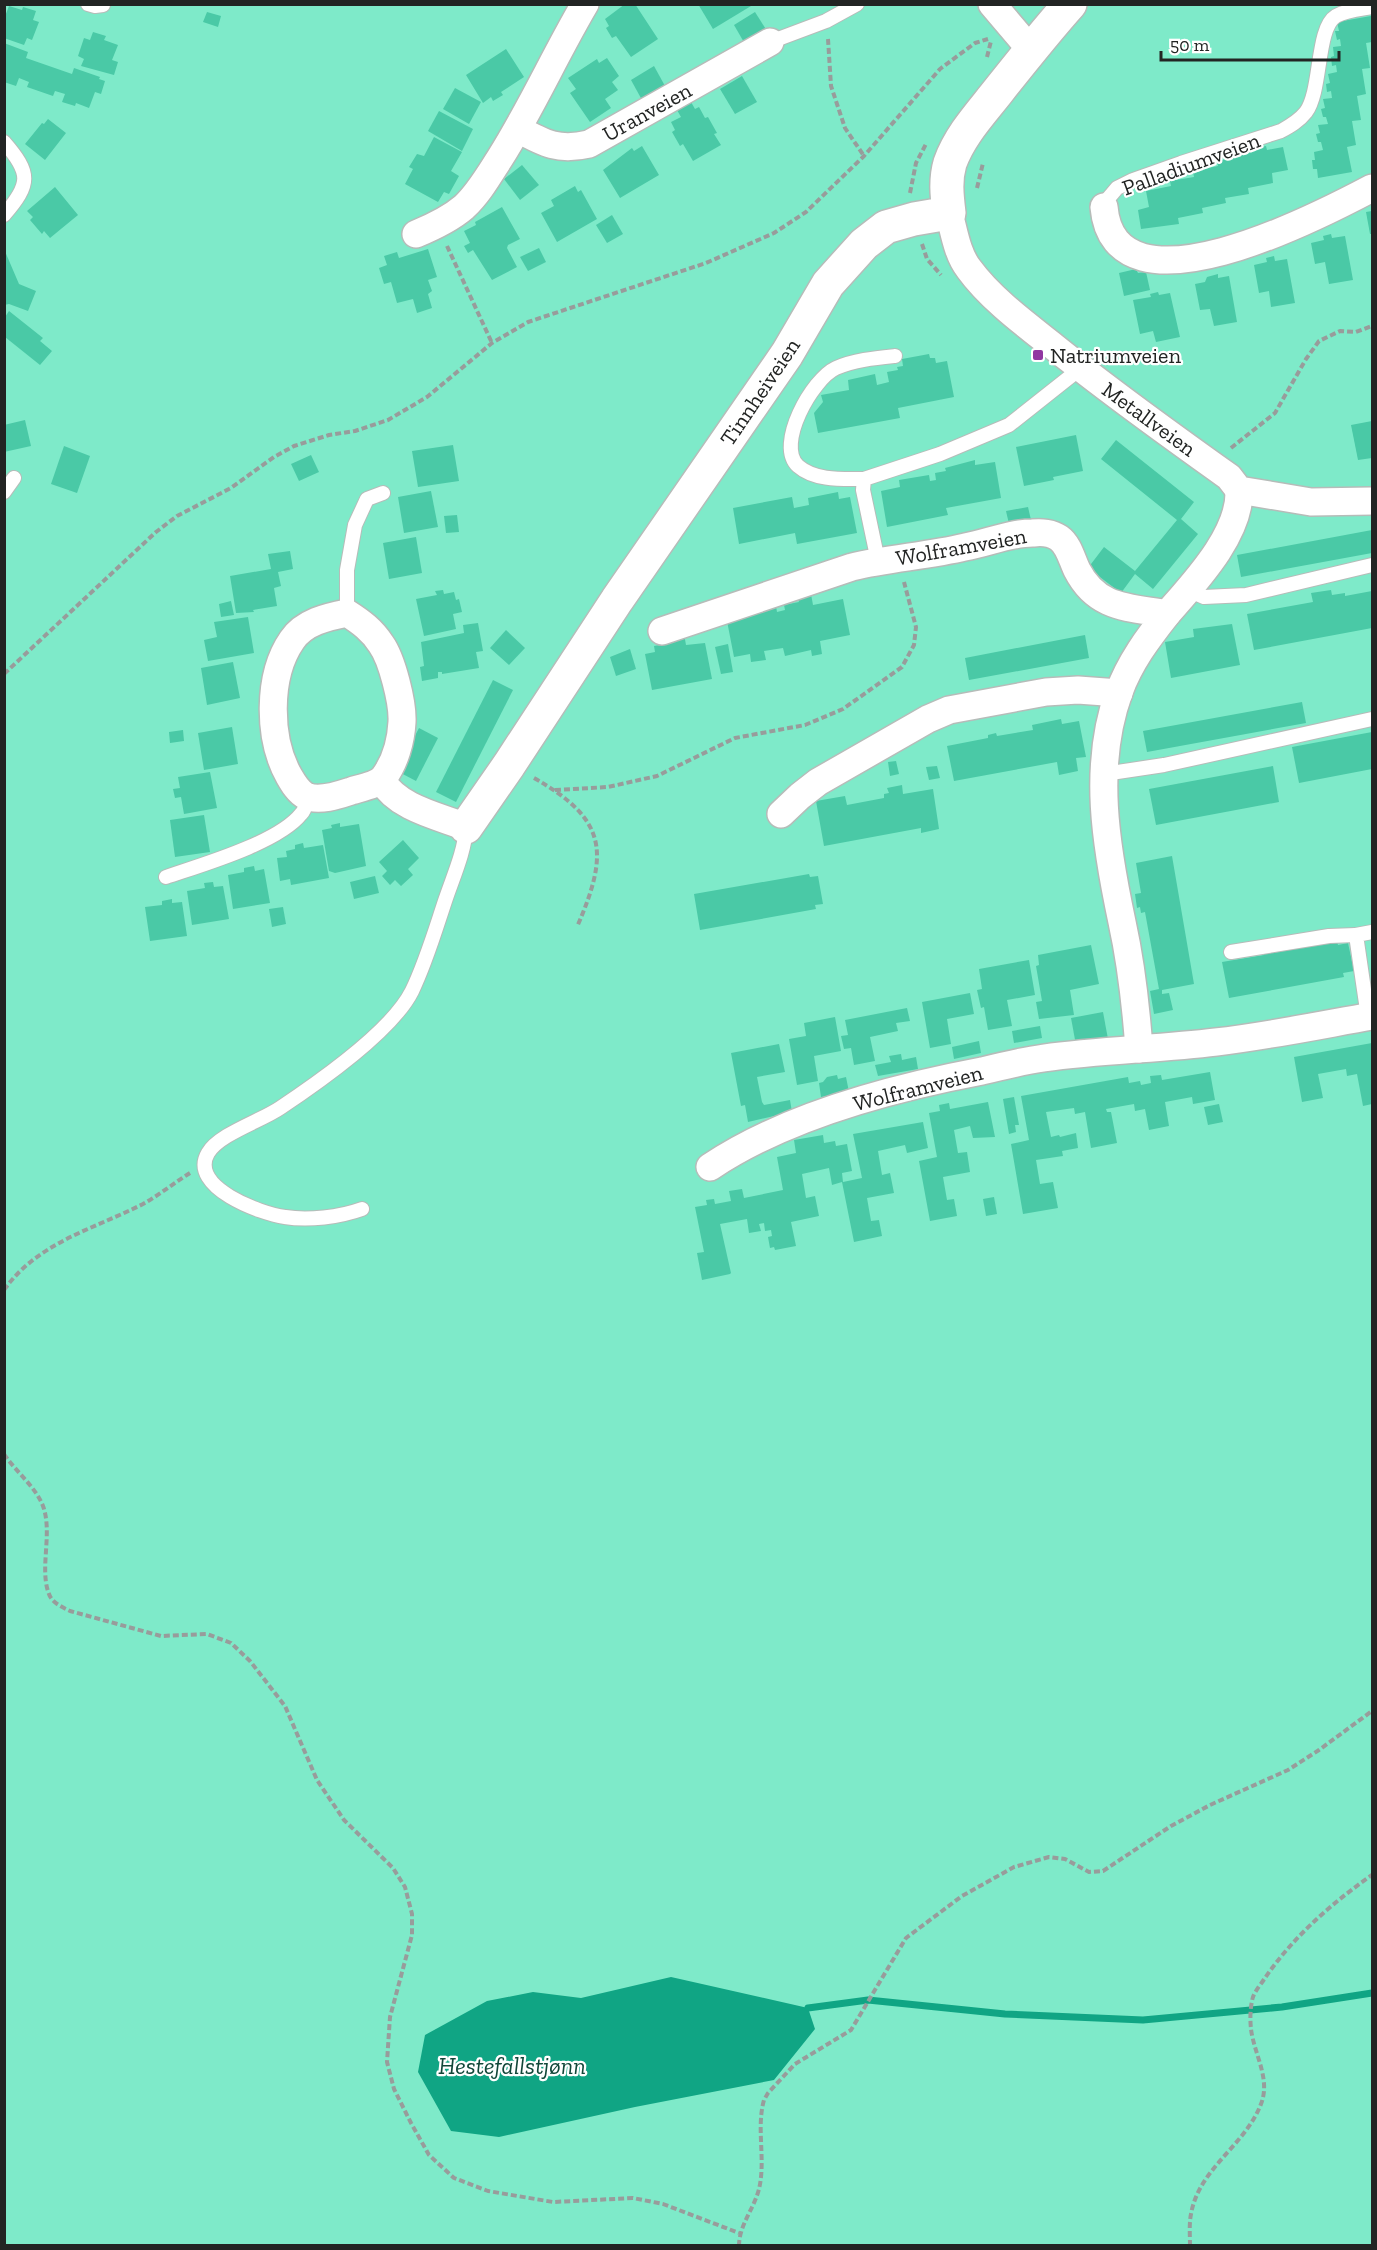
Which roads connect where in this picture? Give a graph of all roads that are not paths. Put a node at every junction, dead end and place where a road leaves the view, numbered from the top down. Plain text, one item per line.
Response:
1 (88, 4) edge
2 (585, 4) edge
3 (857, 4) edge
4 (992, 4) edge
5 (1070, 4) edge
6 (103, 5) edge
7 (1372, 7) edge
8 (770, 42) joint
9 (1031, 50) junction
10 (519, 129) junction
11 (4, 142) edge
12 (1372, 188) edge
13 (1104, 207) joint
14 (949, 213) junction
15 (4, 215) edge
16 (427, 229) road end
17 (895, 356) dead end
18 (1081, 368) junction
19 (14, 477) dead end
20 (864, 480) junction
21 (1239, 490) junction
22 (4, 492) edge
23 (383, 493) dead end
24 (1372, 501) edge
25 (888, 560) junction
26 (1372, 565) edge
27 (1188, 590) junction
28 (347, 614) junction
29 (1167, 614) junction
30 (662, 631) dead end
31 (1119, 693) junction
32 (1372, 719) edge
33 (1104, 774) junction
34 (382, 781) junction
35 (307, 796) junction
36 (781, 814) dead end
37 (466, 826) junction
38 (166, 877) dead end
39 (1372, 932) edge
40 (1356, 935) junction
41 (1231, 952) dead end
42 (1370, 1016) edge
43 (1139, 1049) junction
44 (710, 1167) dead end
45 (362, 1209) dead end

1 - 6 lane
2 - 10 street
3 - 8 lane
4 - 9 street
5 - 9 street
7 - 13 lane, Palladiumveien
8 - 10 street, Uranveien
9 - 14 street
10 - 16 street
11 - 15 lane
12 - 13 street, Palladiumveien
14 - 18 street, Metallveien
14 - 37 street, Tinnheiveien
17 - 20 lane
18 - 20 lane
18 - 21 street, Metallveien
19 - 22 lane
20 - 25 lane, Wolframveien
21 - 24 street
21 - 27 street
23 - 28 lane
25 - 29 street, Wolframveien
25 - 30 street, Wolframveien
26 - 27 lane
27 - 29 street
28 - 34 street
28 - 35 street
29 - 31 street
31 - 33 street
31 - 36 street
32 - 33 lane
33 - 43 street
34 - 35 street
34 - 37 street
35 - 38 lane
37 - 45 lane
39 - 40 lane
40 - 41 lane
40 - 42 lane, Wolframveien
42 - 43 street, Wolframveien
43 - 44 street, Wolframveien

